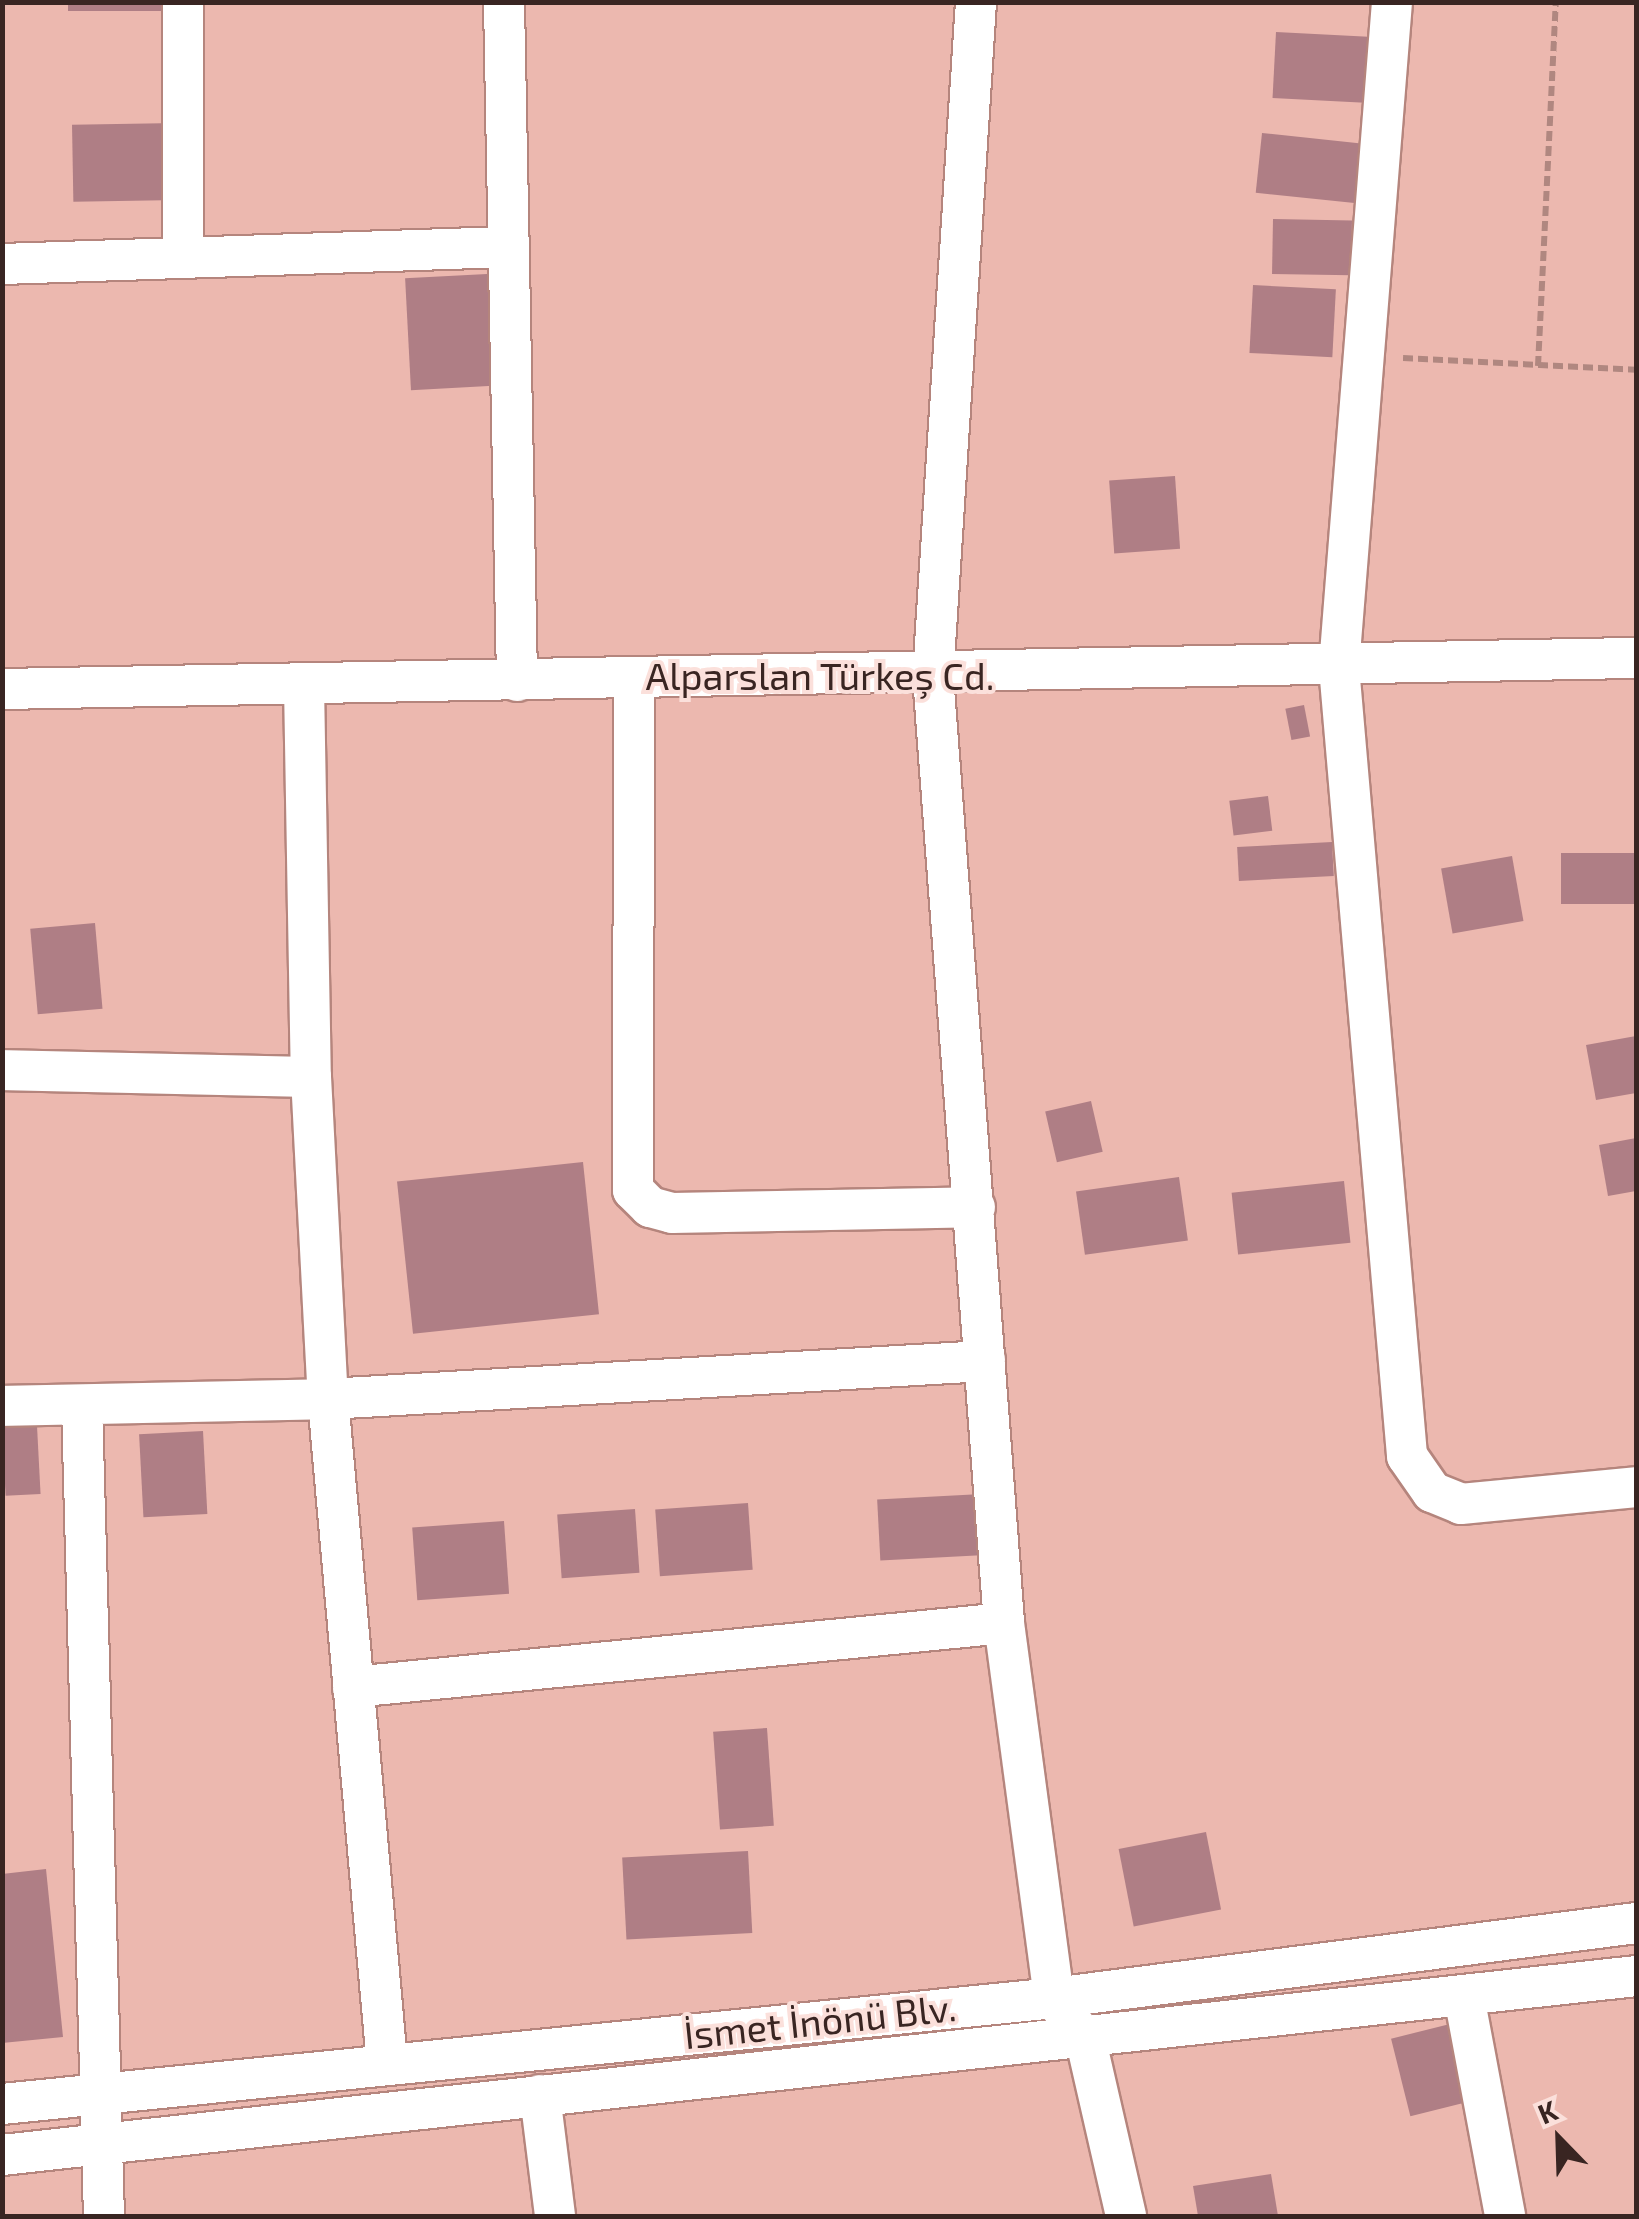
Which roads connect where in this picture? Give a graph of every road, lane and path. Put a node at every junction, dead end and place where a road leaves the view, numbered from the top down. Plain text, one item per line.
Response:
1 (183, 2) edge
2 (504, 2) edge
3 (976, 2) edge
4 (1392, 2) edge
5 (1556, 2) edge
6 (506, 247) junction
7 (183, 254) junction
8 (2, 264) edge
9 (1360, 355) junction
10 (1538, 366) junction
11 (1636, 370) edge
12 (1636, 658) edge
13 (1338, 667) junction
14 (932, 676) junction
15 (634, 677) junction
16 (517, 681) junction
17 (304, 685) junction
18 (2, 689) edge
19 (2, 1070) edge
20 (311, 1078) junction
21 (974, 1207) junction
22 (985, 1361) junction
23 (328, 1398) junction
24 (82, 1405) junction
25 (2, 1406) edge
26 (1636, 1487) edge
27 (1004, 1623) junction
28 (353, 1687) junction
29 (1636, 1923) edge
30 (1636, 1976) edge
31 (1464, 1996) junction
32 (1054, 1998) junction
33 (1086, 2041) junction
34 (387, 2063) junction
35 (99, 2093) junction
36 (540, 2096) junction
37 (2, 2104) edge
38 (100, 2143) junction
39 (2, 2155) edge
40 (104, 2216) edge
41 (555, 2216) edge
42 (1126, 2216) edge
43 (1505, 2216) edge

1 - 7 street
2 - 6 street
3 - 14 street
4 - 9 street
5 - 10 path
6 - 7 street
6 - 16 street
7 - 8 street
9 - 10 path
9 - 13 street
10 - 11 path
12 - 13 street, Alparslan Türkeş Cd.
13 - 14 street, Alparslan Türkeş Cd.
13 - 26 street
14 - 15 street, Alparslan Türkeş Cd.
14 - 21 street
15 - 16 street, Alparslan Türkeş Cd.
15 - 21 street
16 - 17 street, Alparslan Türkeş Cd.
17 - 18 street, Alparslan Türkeş Cd.
17 - 20 street
19 - 20 street
20 - 23 street
21 - 22 street
22 - 23 street
22 - 27 street
23 - 24 street
23 - 28 street
24 - 25 street
24 - 35 street
27 - 28 street
27 - 32 street
28 - 34 street
29 - 32 street, İsmet İnönü Blv.
30 - 31 street, İsmet İnönü Blv.
31 - 33 street, İsmet İnönü Blv.
31 - 43 street
32 - 33 street
32 - 34 street, İsmet İnönü Blv.
33 - 36 street, İsmet İnönü Blv.
33 - 42 street
34 - 35 street, İsmet İnönü Blv.
35 - 37 street, İsmet İnönü Blv.
35 - 38 street
36 - 38 street, İsmet İnönü Blv.
36 - 41 street
38 - 39 street, İsmet İnönü Blv.
38 - 40 street

